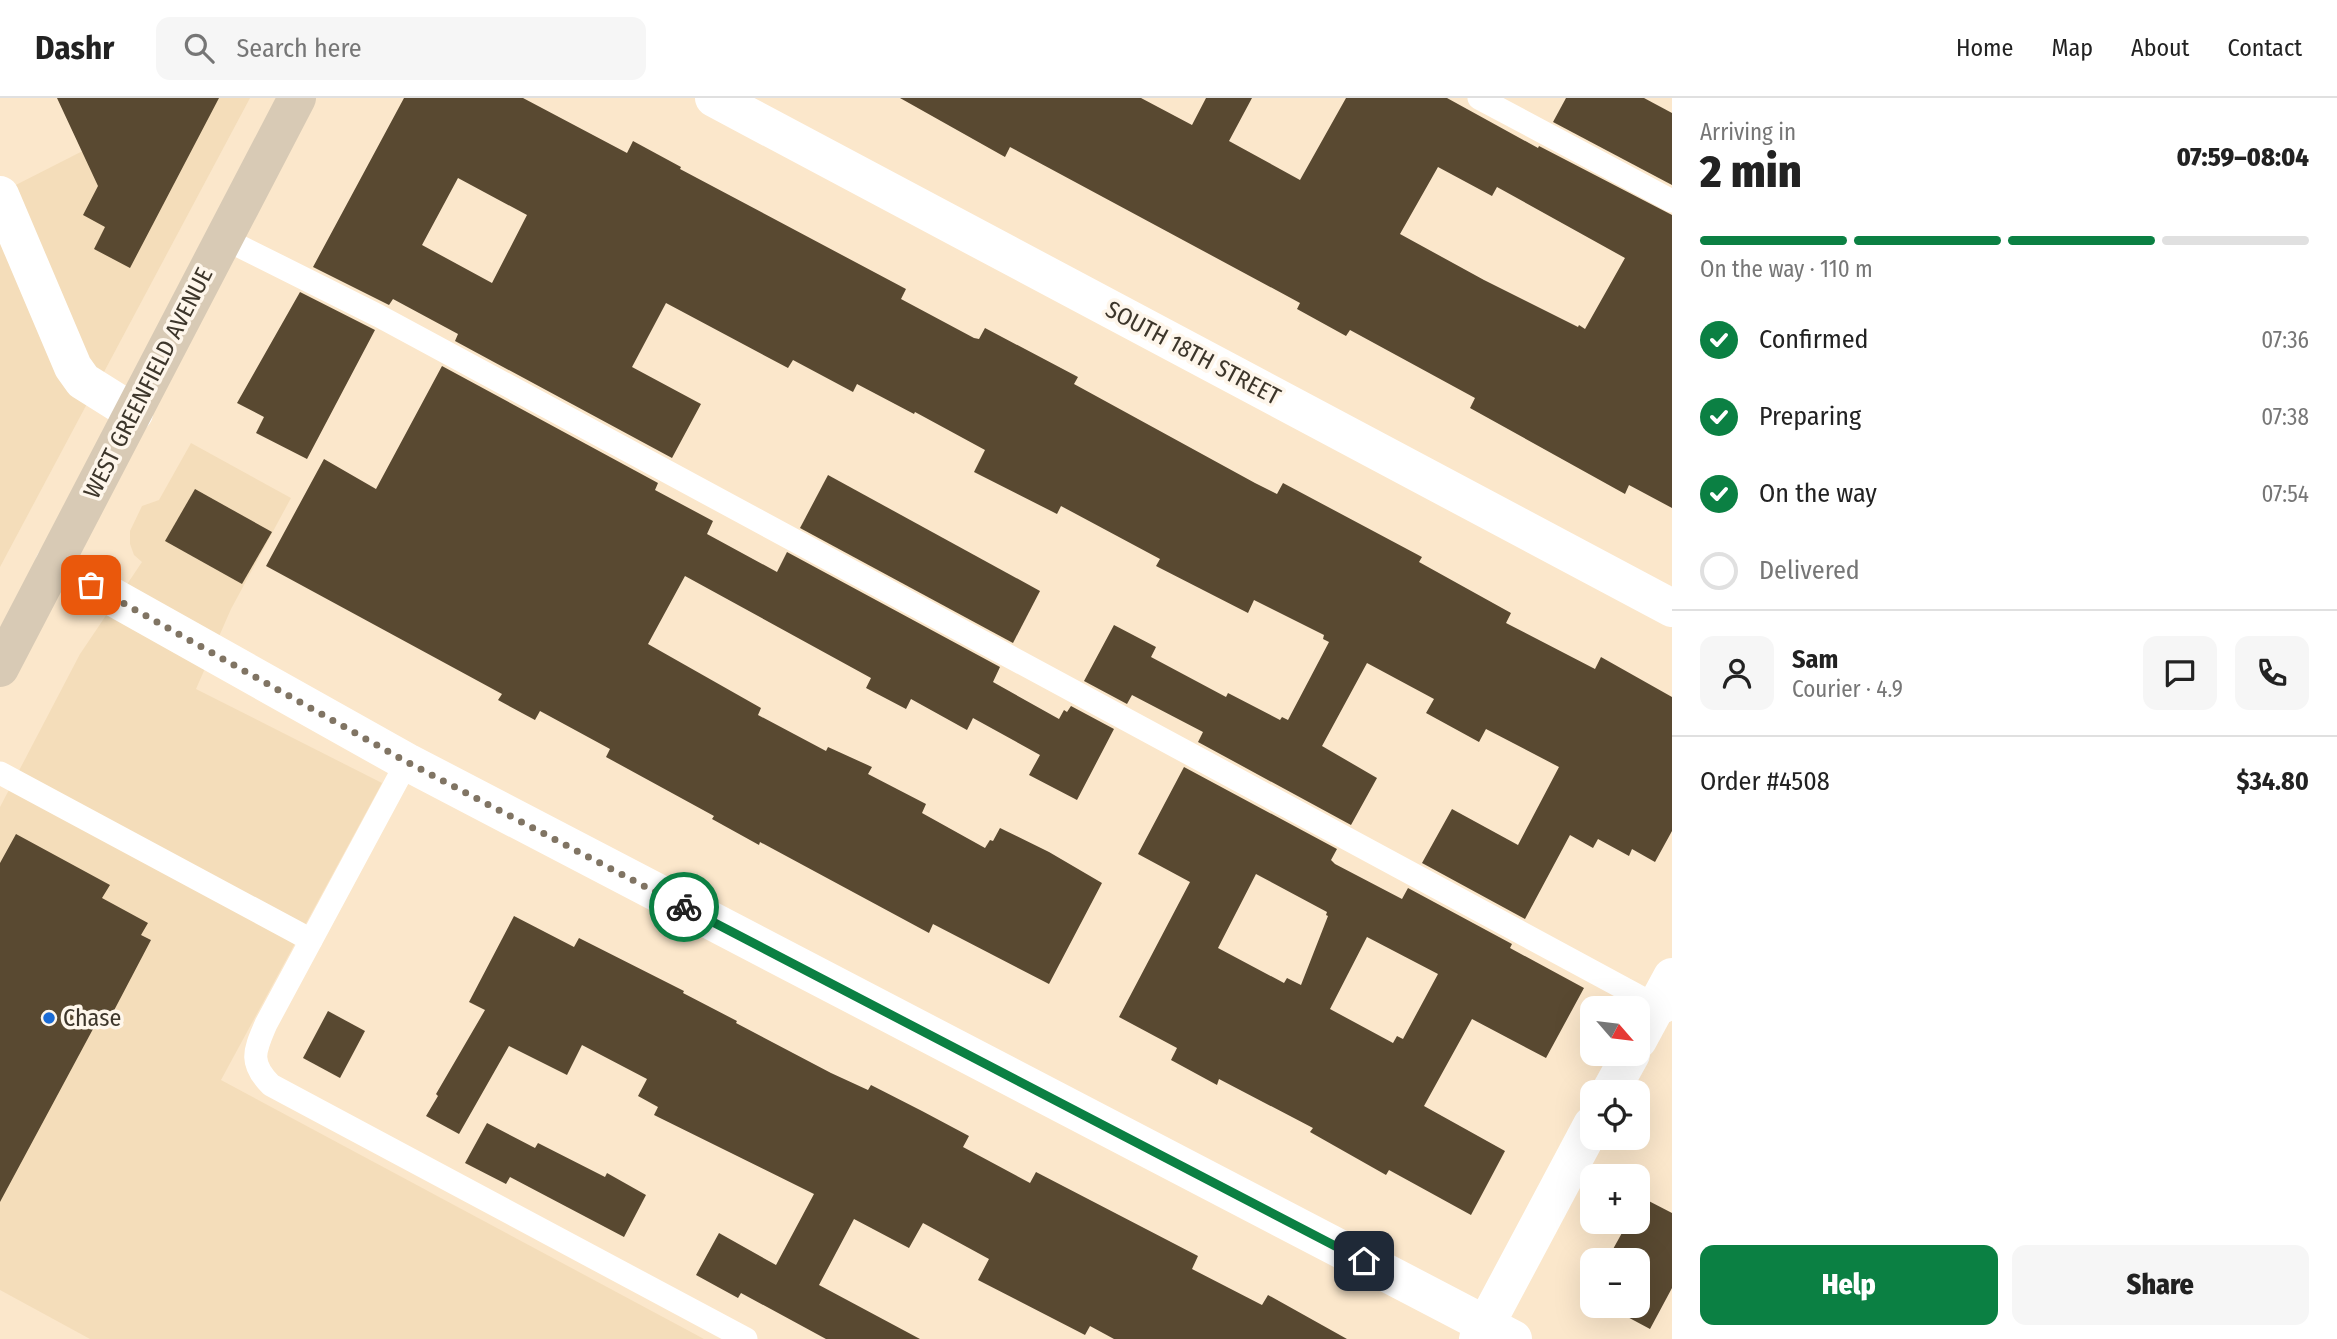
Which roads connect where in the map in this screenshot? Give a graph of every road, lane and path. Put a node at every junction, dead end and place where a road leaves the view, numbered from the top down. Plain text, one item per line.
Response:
1 (297, 98) edge
2 (714, 98) edge
3 (1479, 98) edge
4 (0, 195) edge
5 (1672, 201) edge
6 (223, 238) junction
7 (134, 413) junction
8 (54, 564) junction
9 (1672, 608) edge
10 (0, 668) edge
11 (407, 762) junction
12 (0, 773) edge
13 (311, 940) junction
14 (1667, 998) edge
15 (1650, 1023) edge
16 (1580, 1150) edge
17 (1492, 1334) edge
18 (746, 1339) edge

1 - 6 main road, WEST GREENFIELD AVENUE
2 - 9 street, SOUTH 18TH STREET
3 - 5 lane
4 - 7 street
6 - 7 main road, WEST GREENFIELD AVENUE
6 - 14 lane
7 - 8 main road, WEST GREENFIELD AVENUE
8 - 10 main road, WEST GREENFIELD AVENUE
8 - 11 street
11 - 13 lane
11 - 17 street
12 - 13 lane
13 - 18 lane
14 - 15 street
16 - 17 street

